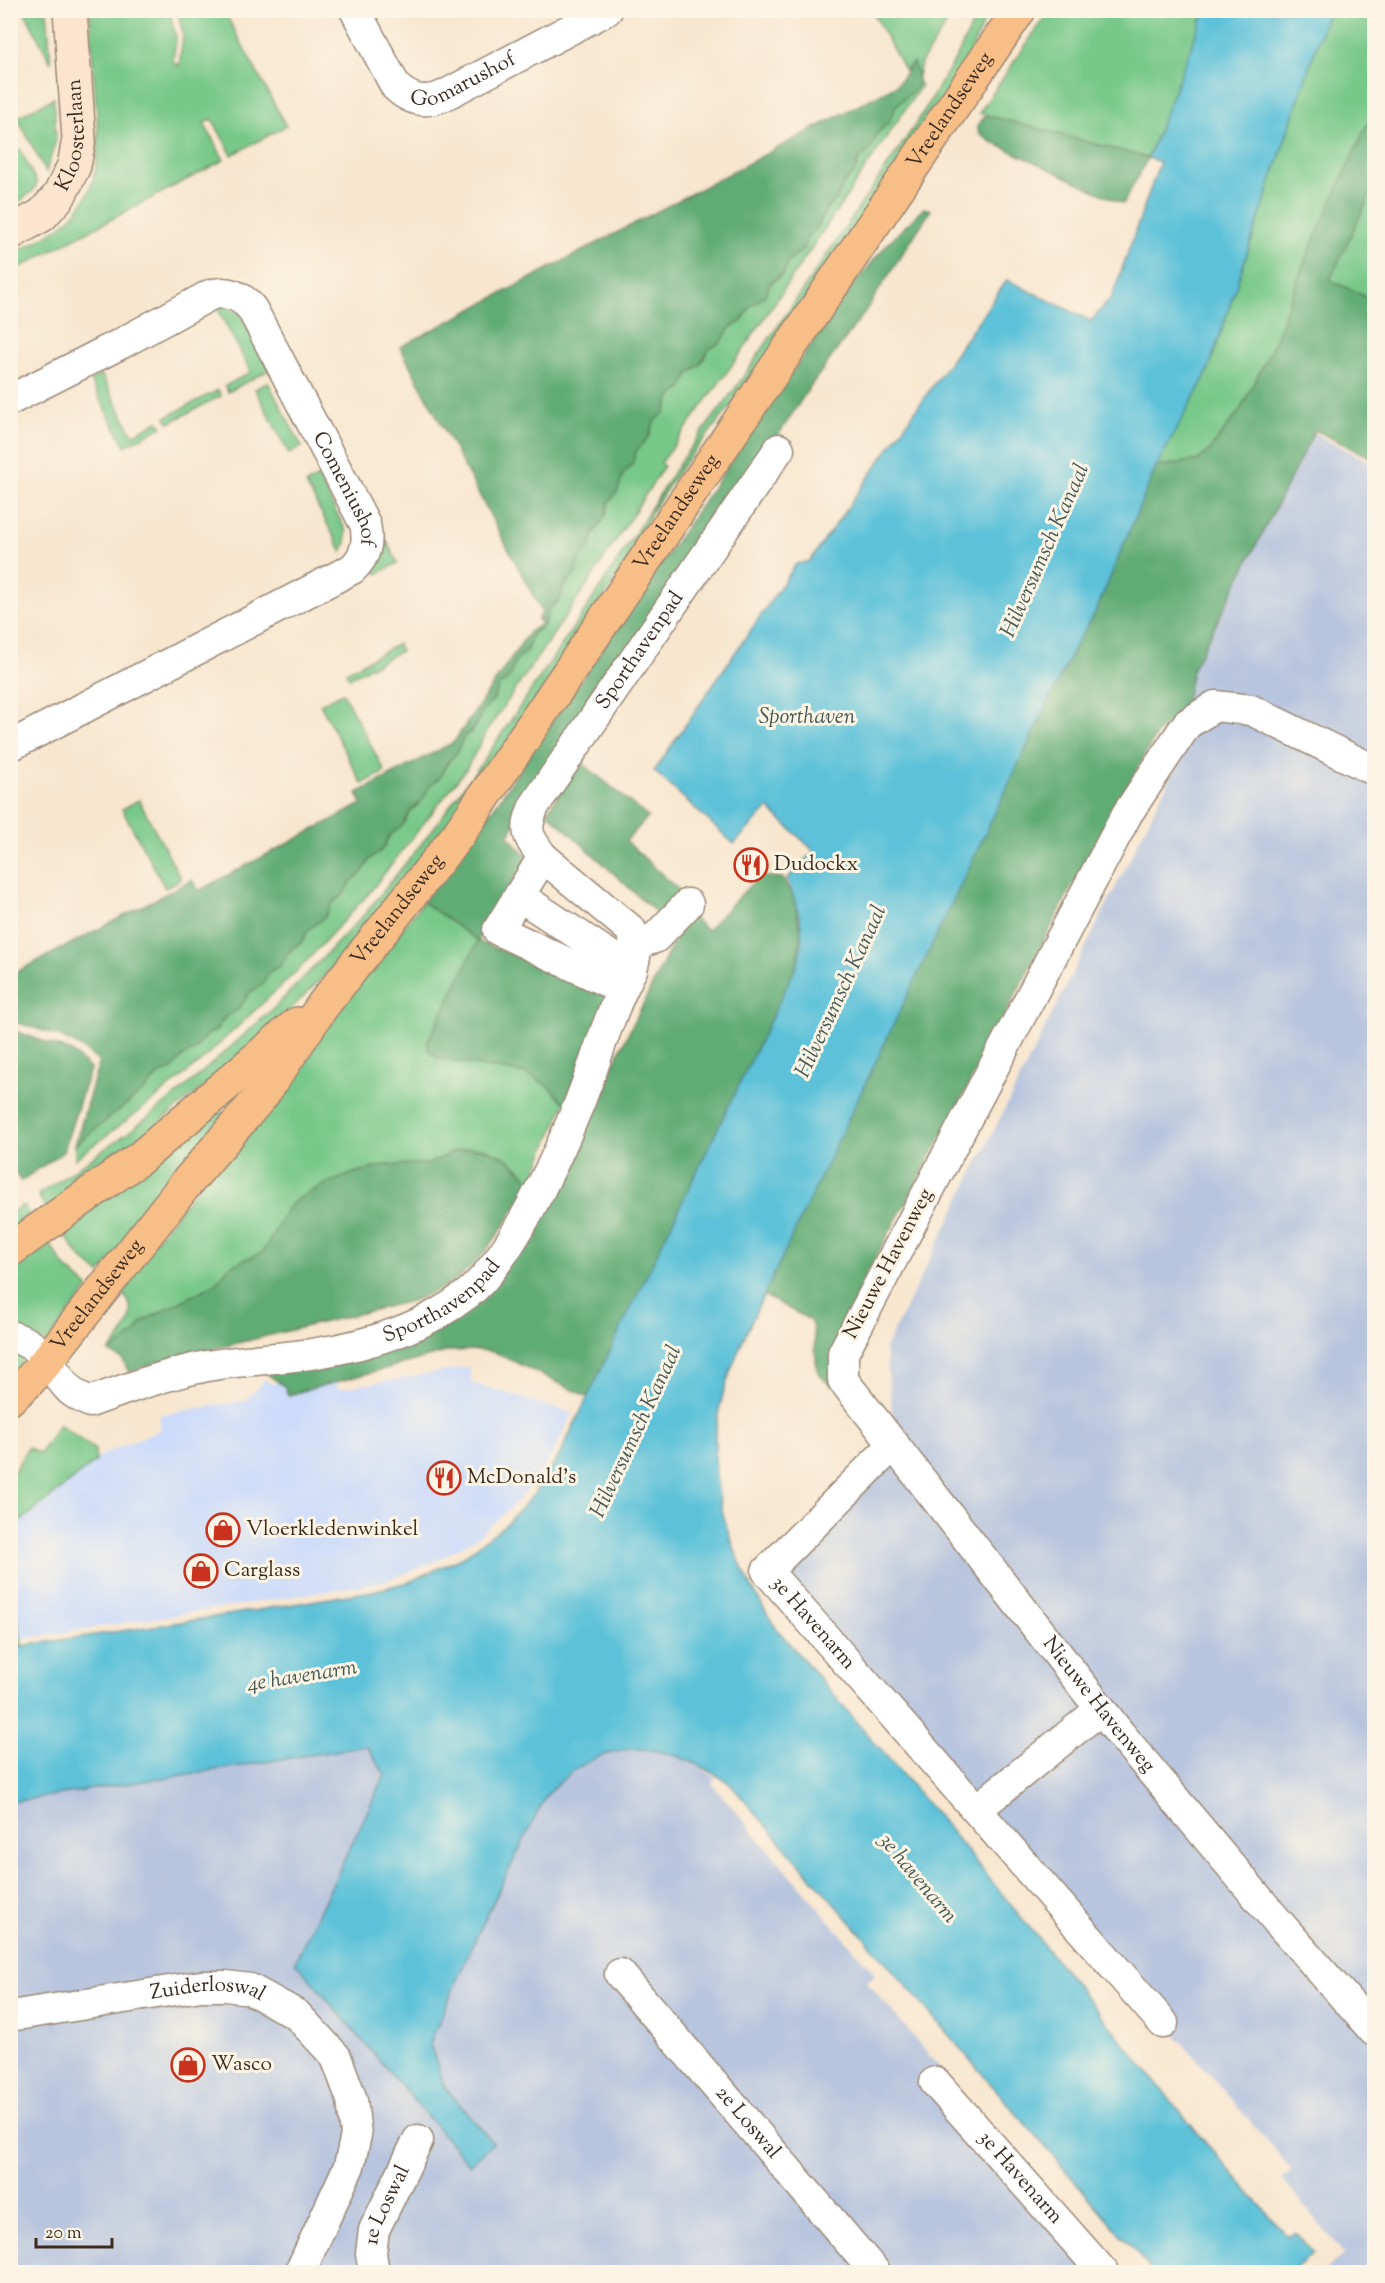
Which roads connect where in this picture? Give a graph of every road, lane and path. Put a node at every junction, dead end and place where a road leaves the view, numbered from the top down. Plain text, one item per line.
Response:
1 (70, 10) edge
2 (355, 10) edge
3 (607, 10) edge
4 (1019, 10) edge
5 (10, 233) edge
6 (10, 400) edge
7 (778, 449) dead end
8 (10, 746) edge
9 (1374, 770) edge
10 (543, 857) junction
11 (519, 896) junction
12 (688, 904) dead end
13 (630, 968) junction
14 (323, 1005) junction
15 (10, 1250) edge
16 (10, 1336) edge
17 (48, 1359) junction
18 (19, 1391) edge
19 (80, 1396) junction
20 (10, 1415) edge
21 (894, 1444) junction
22 (1101, 1709) junction
23 (977, 1809) junction
24 (620, 1974) dead end
25 (10, 2016) edge
26 (1163, 2023) dead end
27 (1374, 2031) edge
28 (935, 2082) dead end
29 (418, 2140) dead end
30 (306, 2270) edge
31 (374, 2272) edge
32 (875, 2272) edge
33 (1103, 2272) edge

1 - 5 street, Kloosterlaan
2 - 3 street, Gomarushof
4 - 14 main road, Vreelandseweg
6 - 8 street, Comeniushof
7 - 10 street, Sporthavenpad
9 - 21 street, Nieuwe Havenweg
10 - 11 street
10 - 13 street, Sporthavenpad
11 - 13 street
11 - 13 street
12 - 13 street
13 - 19 street, Sporthavenpad
14 - 15 main road, Vreelandseweg
14 - 17 main road, Vreelandseweg
16 - 17 street, Vreelandseweg
17 - 18 main road, Vreelandseweg
17 - 19 street
18 - 19 street
18 - 20 main road, Vreelandseweg
21 - 22 street, Nieuwe Havenweg
21 - 23 street, 3e Havenarm
22 - 23 street
22 - 27 street, Nieuwe Havenweg
23 - 26 street, 3e Havenarm
24 - 32 street, 2e Loswal
25 - 30 street, Zuiderloswal
28 - 33 street, 3e Havenarm
29 - 31 street, 1e Loswal

